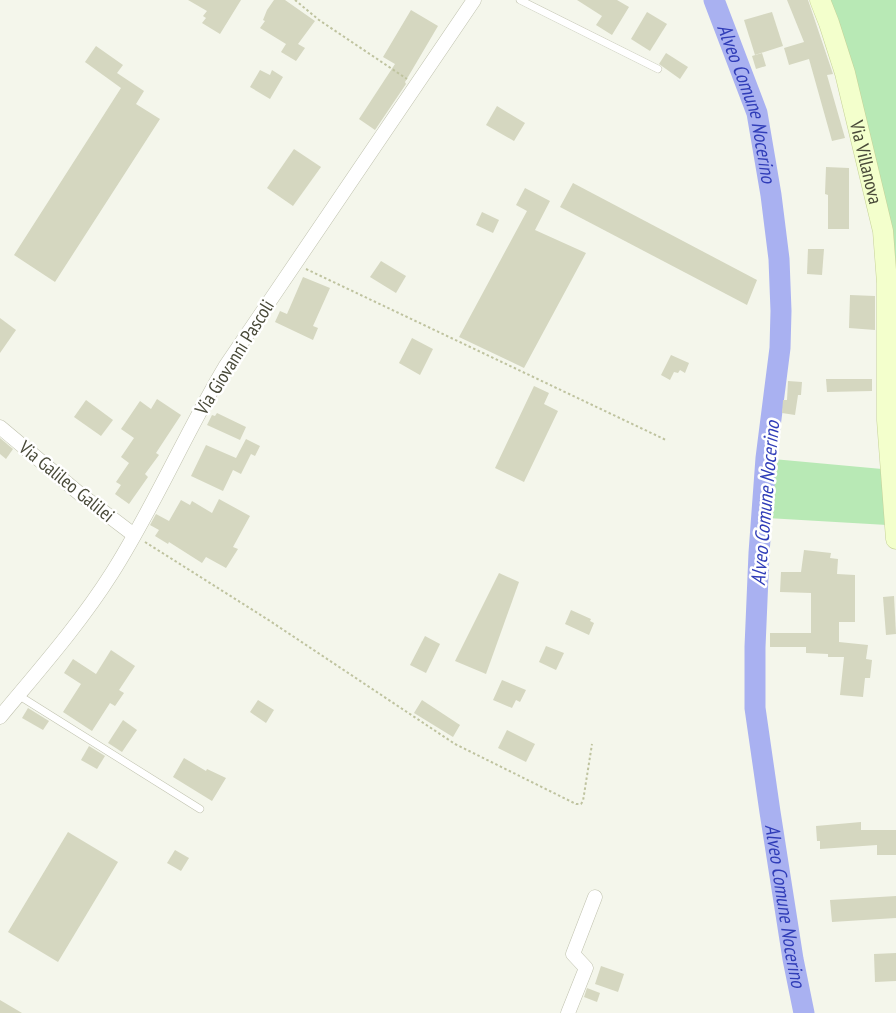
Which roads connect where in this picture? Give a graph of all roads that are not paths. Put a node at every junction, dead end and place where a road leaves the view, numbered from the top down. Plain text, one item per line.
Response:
1 (474, 0) edge
2 (520, 0) edge
3 (820, 0) edge
4 (658, 69) dead end
5 (0, 427) edge
6 (134, 535) junction
7 (896, 539) edge
8 (18, 696) junction
9 (0, 717) edge
10 (200, 809) dead end
11 (595, 897) dead end
12 (568, 1013) edge

1 - 6 street, Via Giovanni Pascoli
2 - 4 lane
3 - 7 main road, Via Villanova
5 - 6 street, Via Galileo Galilei
6 - 8 street, Via Giovanni Pascoli
8 - 9 street, Via Giovanni Pascoli
8 - 10 lane
11 - 12 street

